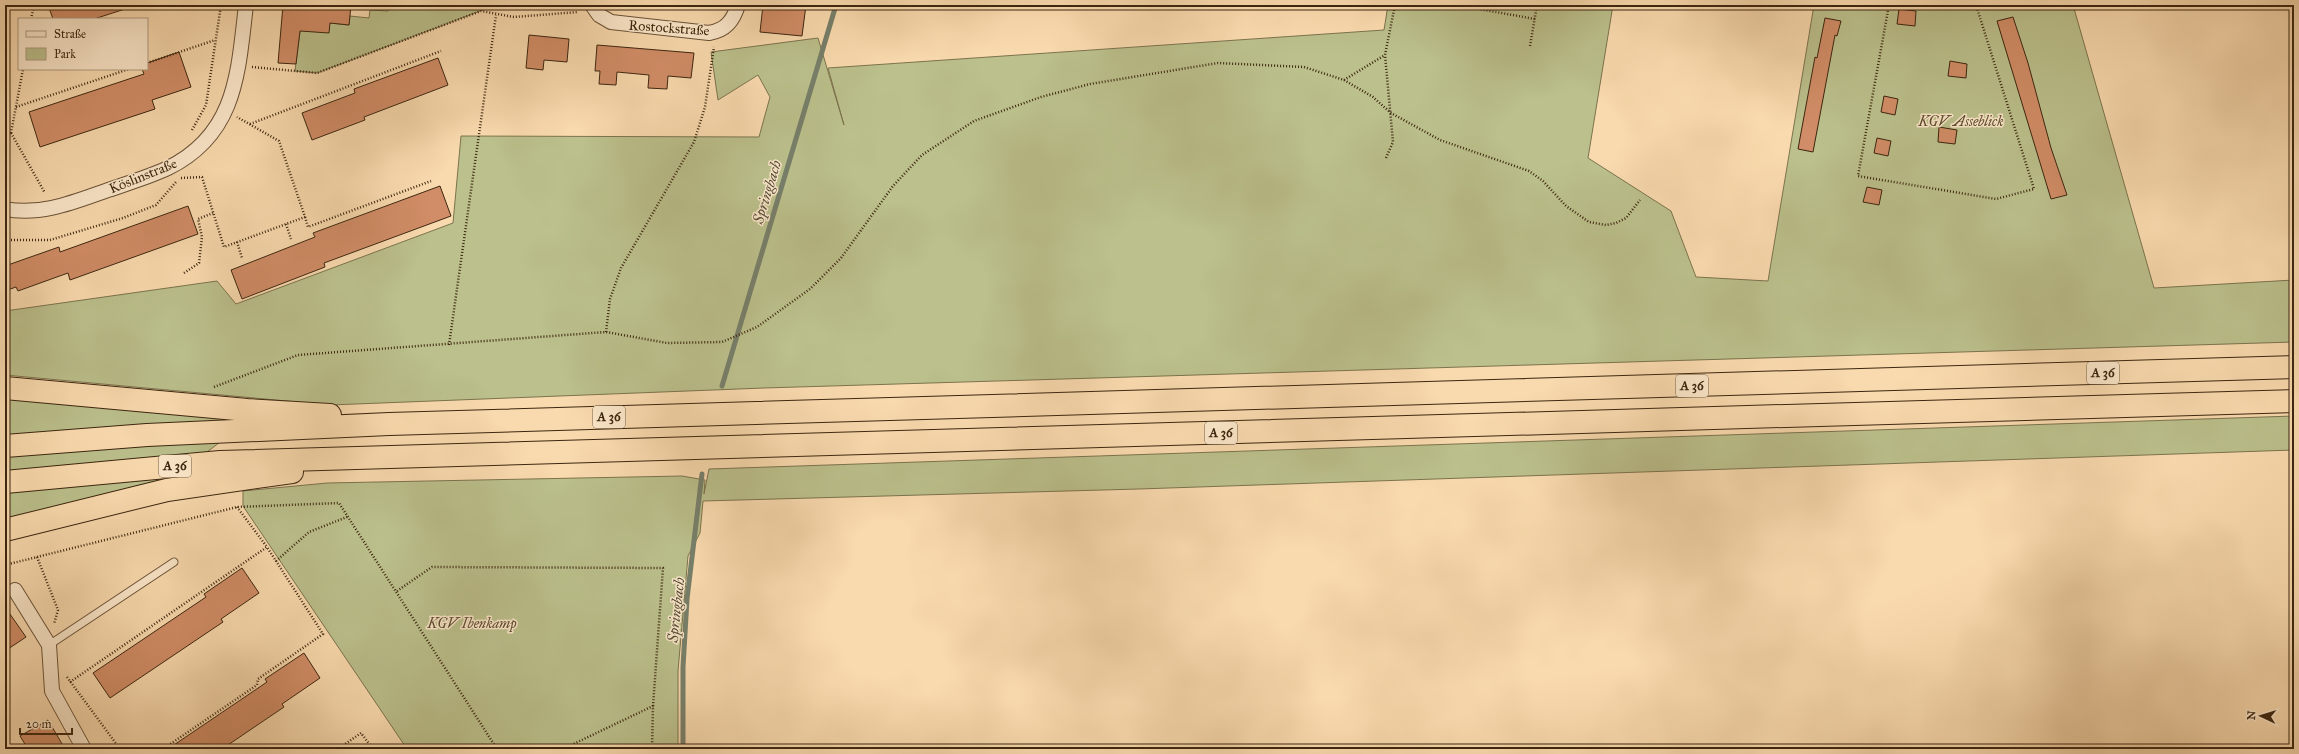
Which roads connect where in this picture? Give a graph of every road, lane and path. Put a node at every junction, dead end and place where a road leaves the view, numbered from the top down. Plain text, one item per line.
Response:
1 (34, 5) edge
2 (221, 5) edge
3 (246, 5) edge
4 (592, 5) edge
5 (738, 5) edge
6 (1395, 5) edge
7 (1457, 5) edge
8 (1538, 5) edge
9 (1889, 5) edge
10 (1976, 5) edge
11 (31, 18) edge
12 (1535, 19) junction
13 (215, 40) junction
14 (714, 46) dead end
15 (1530, 46) dead end
16 (441, 51) dead end
17 (1385, 55) junction
18 (148, 63) edge
19 (252, 66) dead end
20 (23, 70) edge
21 (126, 70) edge
22 (1344, 80) junction
23 (16, 106) junction
24 (1391, 112) junction
25 (236, 117) dead end
26 (250, 124) junction
27 (5, 132) edge
28 (10, 133) junction
29 (190, 133) dead end
30 (1386, 158) dead end
31 (184, 174) dead end
32 (179, 179) junction
33 (431, 181) dead end
34 (40, 197) dead end
35 (1640, 200) dead end
36 (5, 208) edge
37 (213, 213) junction
38 (305, 217) junction
39 (286, 224) junction
40 (291, 239) dead end
41 (5, 240) edge
42 (237, 242) junction
43 (242, 258) dead end
44 (184, 273) dead end
45 (606, 332) junction
46 (449, 346) junction
47 (2294, 368) edge
48 (213, 387) dead end
49 (5, 388) edge
50 (2294, 401) edge
51 (389, 424) junction
52 (5, 446) edge
53 (347, 459) junction
54 (5, 482) edge
55 (237, 507) junction
56 (347, 516) junction
57 (5, 530) edge
58 (267, 547) junction
59 (38, 557) junction
60 (276, 561) junction
61 (174, 562) dead end
62 (5, 565) edge
63 (15, 590) dead end
64 (397, 591) junction
65 (49, 645) junction
66 (67, 676) dead end
67 (70, 682) junction
68 (653, 706) junction
69 (84, 749) edge
70 (120, 749) edge
71 (163, 749) edge
72 (338, 749) edge
73 (373, 749) edge
74 (497, 749) edge
75 (563, 749) edge
76 (652, 749) edge

1 - 11 path
2 - 13 path
3 - 36 street, Köslinstraße
4 - 5 street, Rostockstraße
6 - 17 path
7 - 12 path
8 - 12 path
9 - 10 path
12 - 15 path
13 - 18 path
13 - 29 path
14 - 45 path
16 - 26 path
17 - 22 path
17 - 24 path
19 - 46 path
20 - 23 path
21 - 23 path
22 - 24 path
22 - 45 path
23 - 28 path
24 - 30 path
24 - 35 path
25 - 26 path
26 - 38 path
27 - 28 path
28 - 34 path
31 - 32 path
32 - 37 path
32 - 41 path
33 - 38 path
37 - 42 path
37 - 44 path
38 - 39 path
39 - 40 path
39 - 42 path
42 - 43 path
45 - 46 path
46 - 48 path
47 - 51 highway, A 36
49 - 51 highway
50 - 53 highway, A 36
51 - 52 highway, A 36
53 - 54 highway, A 36
53 - 57 highway
55 - 56 path
55 - 58 path
55 - 59 path
56 - 60 path
56 - 64 path
58 - 60 path
58 - 67 path
59 - 62 path
59 - 65 path
60 - 71 path
61 - 65 lane
63 - 65 street
64 - 68 path
64 - 74 path
65 - 69 street
66 - 67 path
67 - 70 path
68 - 75 path
68 - 76 path
72 - 73 path

